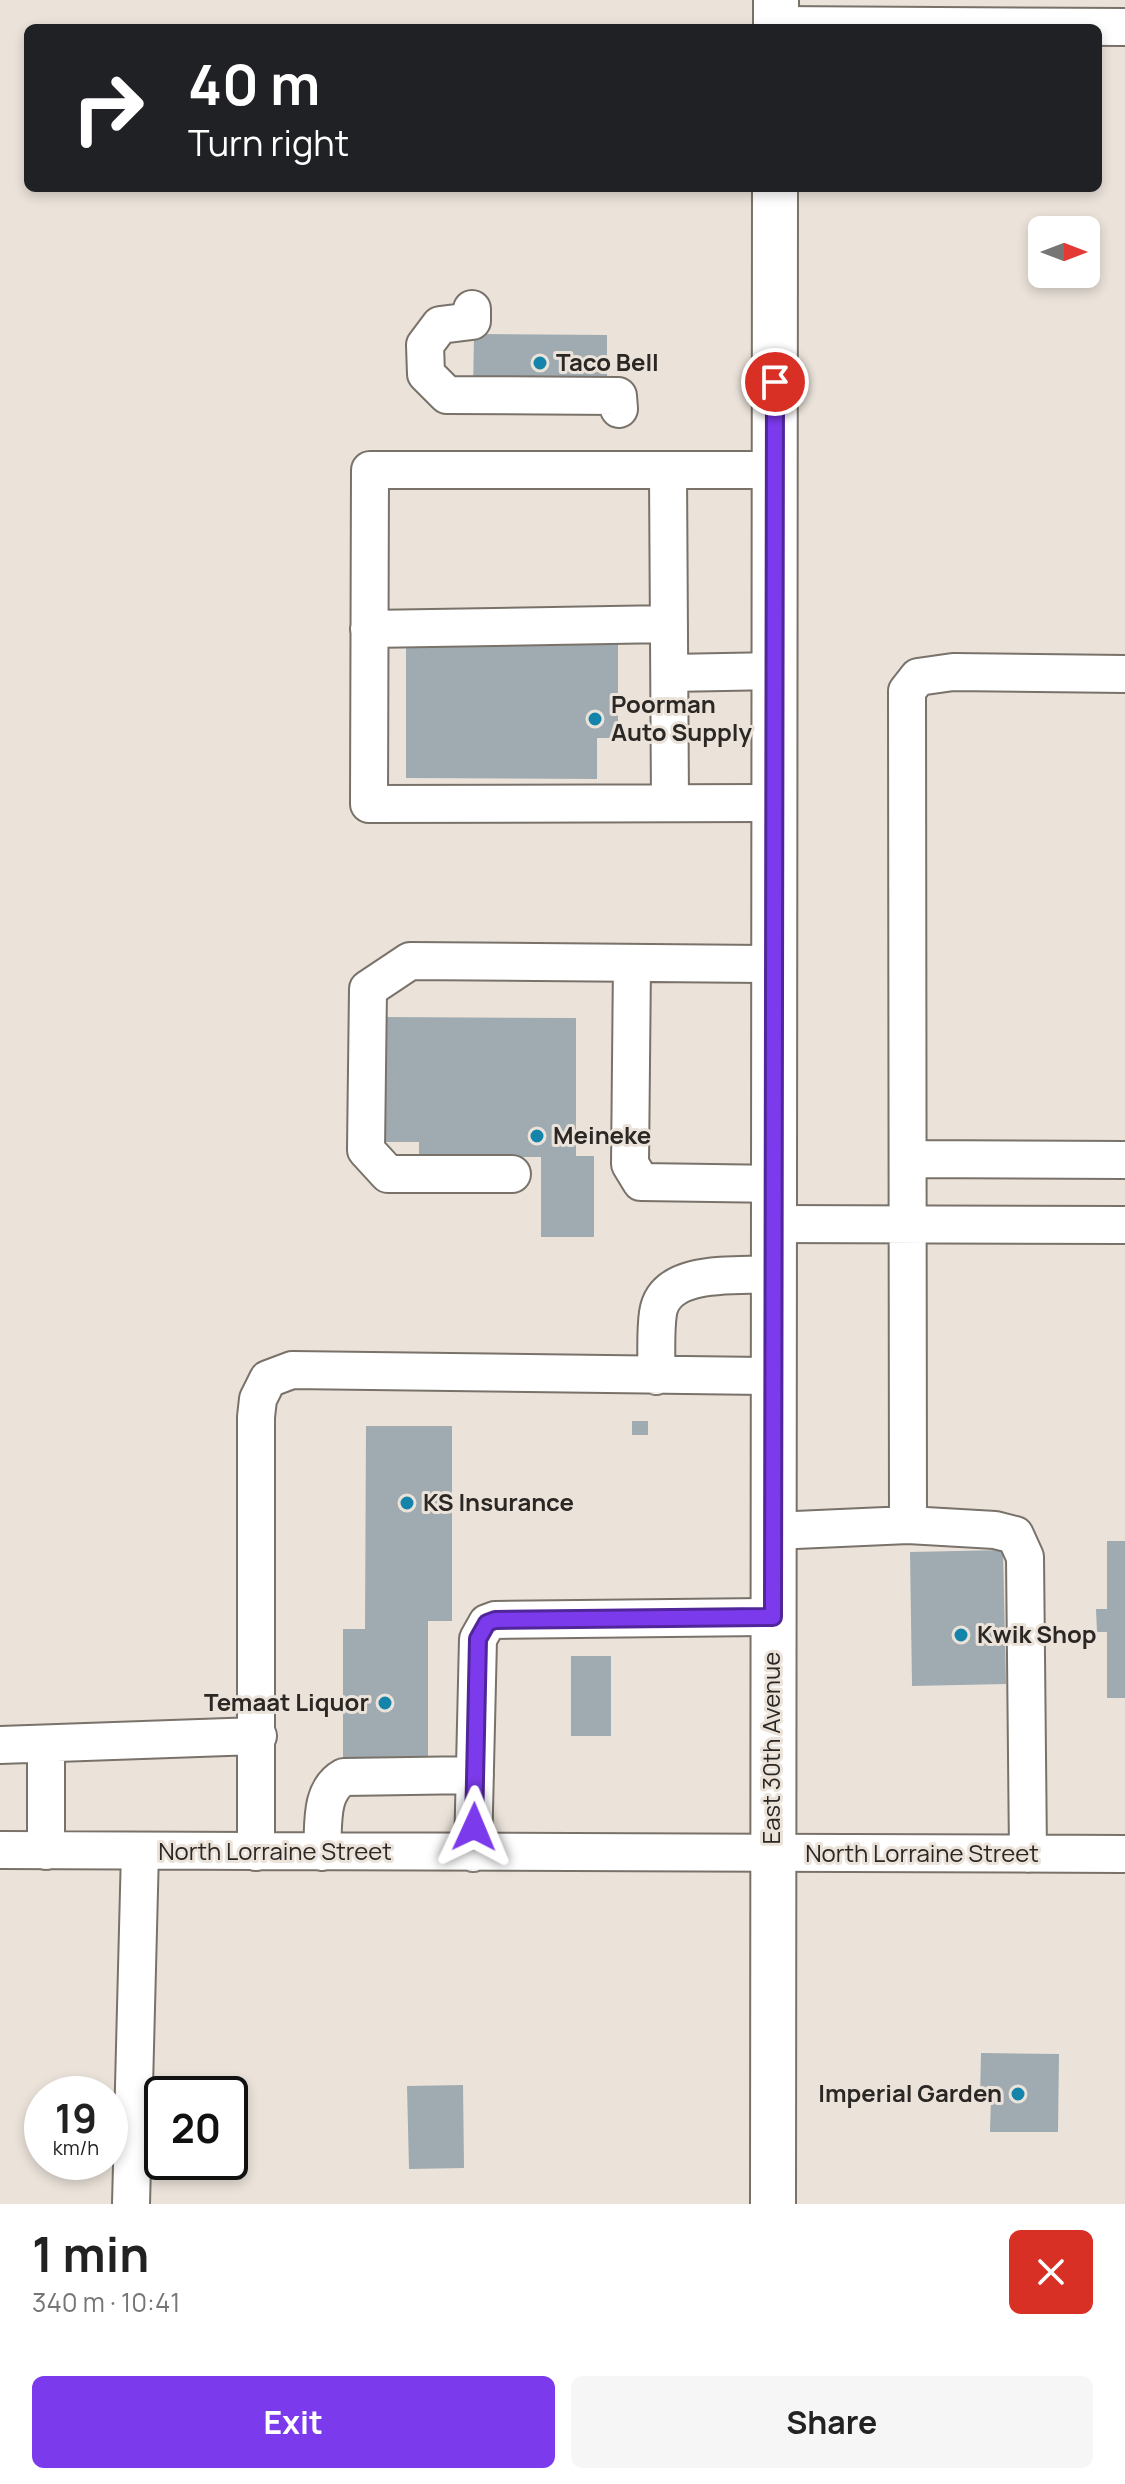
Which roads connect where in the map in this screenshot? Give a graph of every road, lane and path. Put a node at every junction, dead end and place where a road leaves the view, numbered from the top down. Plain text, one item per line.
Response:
1 (776, 18) edge
2 (1009, 24) edge
3 (1102, 26) edge
4 (1125, 27) edge
5 (775, 192) edge
6 (472, 309) dead end
7 (619, 409) dead end
8 (775, 470) junction
9 (668, 472) junction
10 (669, 624) junction
11 (369, 629) junction
12 (774, 671) junction
13 (670, 673) junction
14 (1125, 674) edge
15 (670, 803) junction
16 (774, 803) junction
17 (632, 963) junction
18 (774, 964) junction
19 (909, 1159) junction
20 (1125, 1160) edge
21 (512, 1174) dead end
22 (773, 1204) junction
23 (909, 1224) junction
24 (1125, 1225) edge
25 (773, 1274) junction
26 (656, 1376) junction
27 (773, 1376) junction
28 (908, 1525) junction
29 (773, 1531) junction
30 (773, 1617) junction
31 (258, 1736) junction
32 (46, 1744) junction
33 (0, 1745) edge
34 (475, 1775) junction
35 (0, 1850) edge
36 (46, 1851) junction
37 (140, 1851) junction
38 (256, 1852) junction
39 (322, 1852) junction
40 (473, 1853) junction
41 (1028, 1854) junction
42 (1125, 1854) edge
43 (772, 1855) junction
44 (131, 2204) edge
45 (773, 2204) edge

1 - 2 street
3 - 4 street
5 - 8 main road, East 30th Avenue
6 - 7 street
8 - 9 street
8 - 12 main road, East 30th Avenue
9 - 10 street
9 - 11 street
10 - 11 street
10 - 13 street
11 - 15 street
12 - 13 street
12 - 16 main road, East 30th Avenue
13 - 15 street
14 - 19 street
15 - 16 street
16 - 18 main road, East 30th Avenue
17 - 18 street
17 - 21 street
17 - 22 street
18 - 22 main road, East 30th Avenue
19 - 20 street
19 - 23 street
22 - 23 street
22 - 25 main road, East 30th Avenue
23 - 24 street
23 - 28 street
25 - 26 street
25 - 27 main road, East 30th Avenue
26 - 27 street
26 - 31 street
27 - 29 main road, East 30th Avenue
28 - 29 street
28 - 41 street
29 - 30 main road, East 30th Avenue
30 - 34 street
30 - 43 main road, East 30th Avenue
31 - 32 street
31 - 38 street
32 - 33 street
32 - 36 street
34 - 39 street
34 - 40 street
35 - 36 street, North Lorraine Street
36 - 37 street, North Lorraine Street
37 - 38 street, North Lorraine Street
37 - 44 street
38 - 39 street, North Lorraine Street
39 - 40 street, North Lorraine Street
40 - 43 street, North Lorraine Street
41 - 42 street, North Lorraine Street
41 - 43 street, North Lorraine Street
43 - 45 main road, East 30th Avenue

